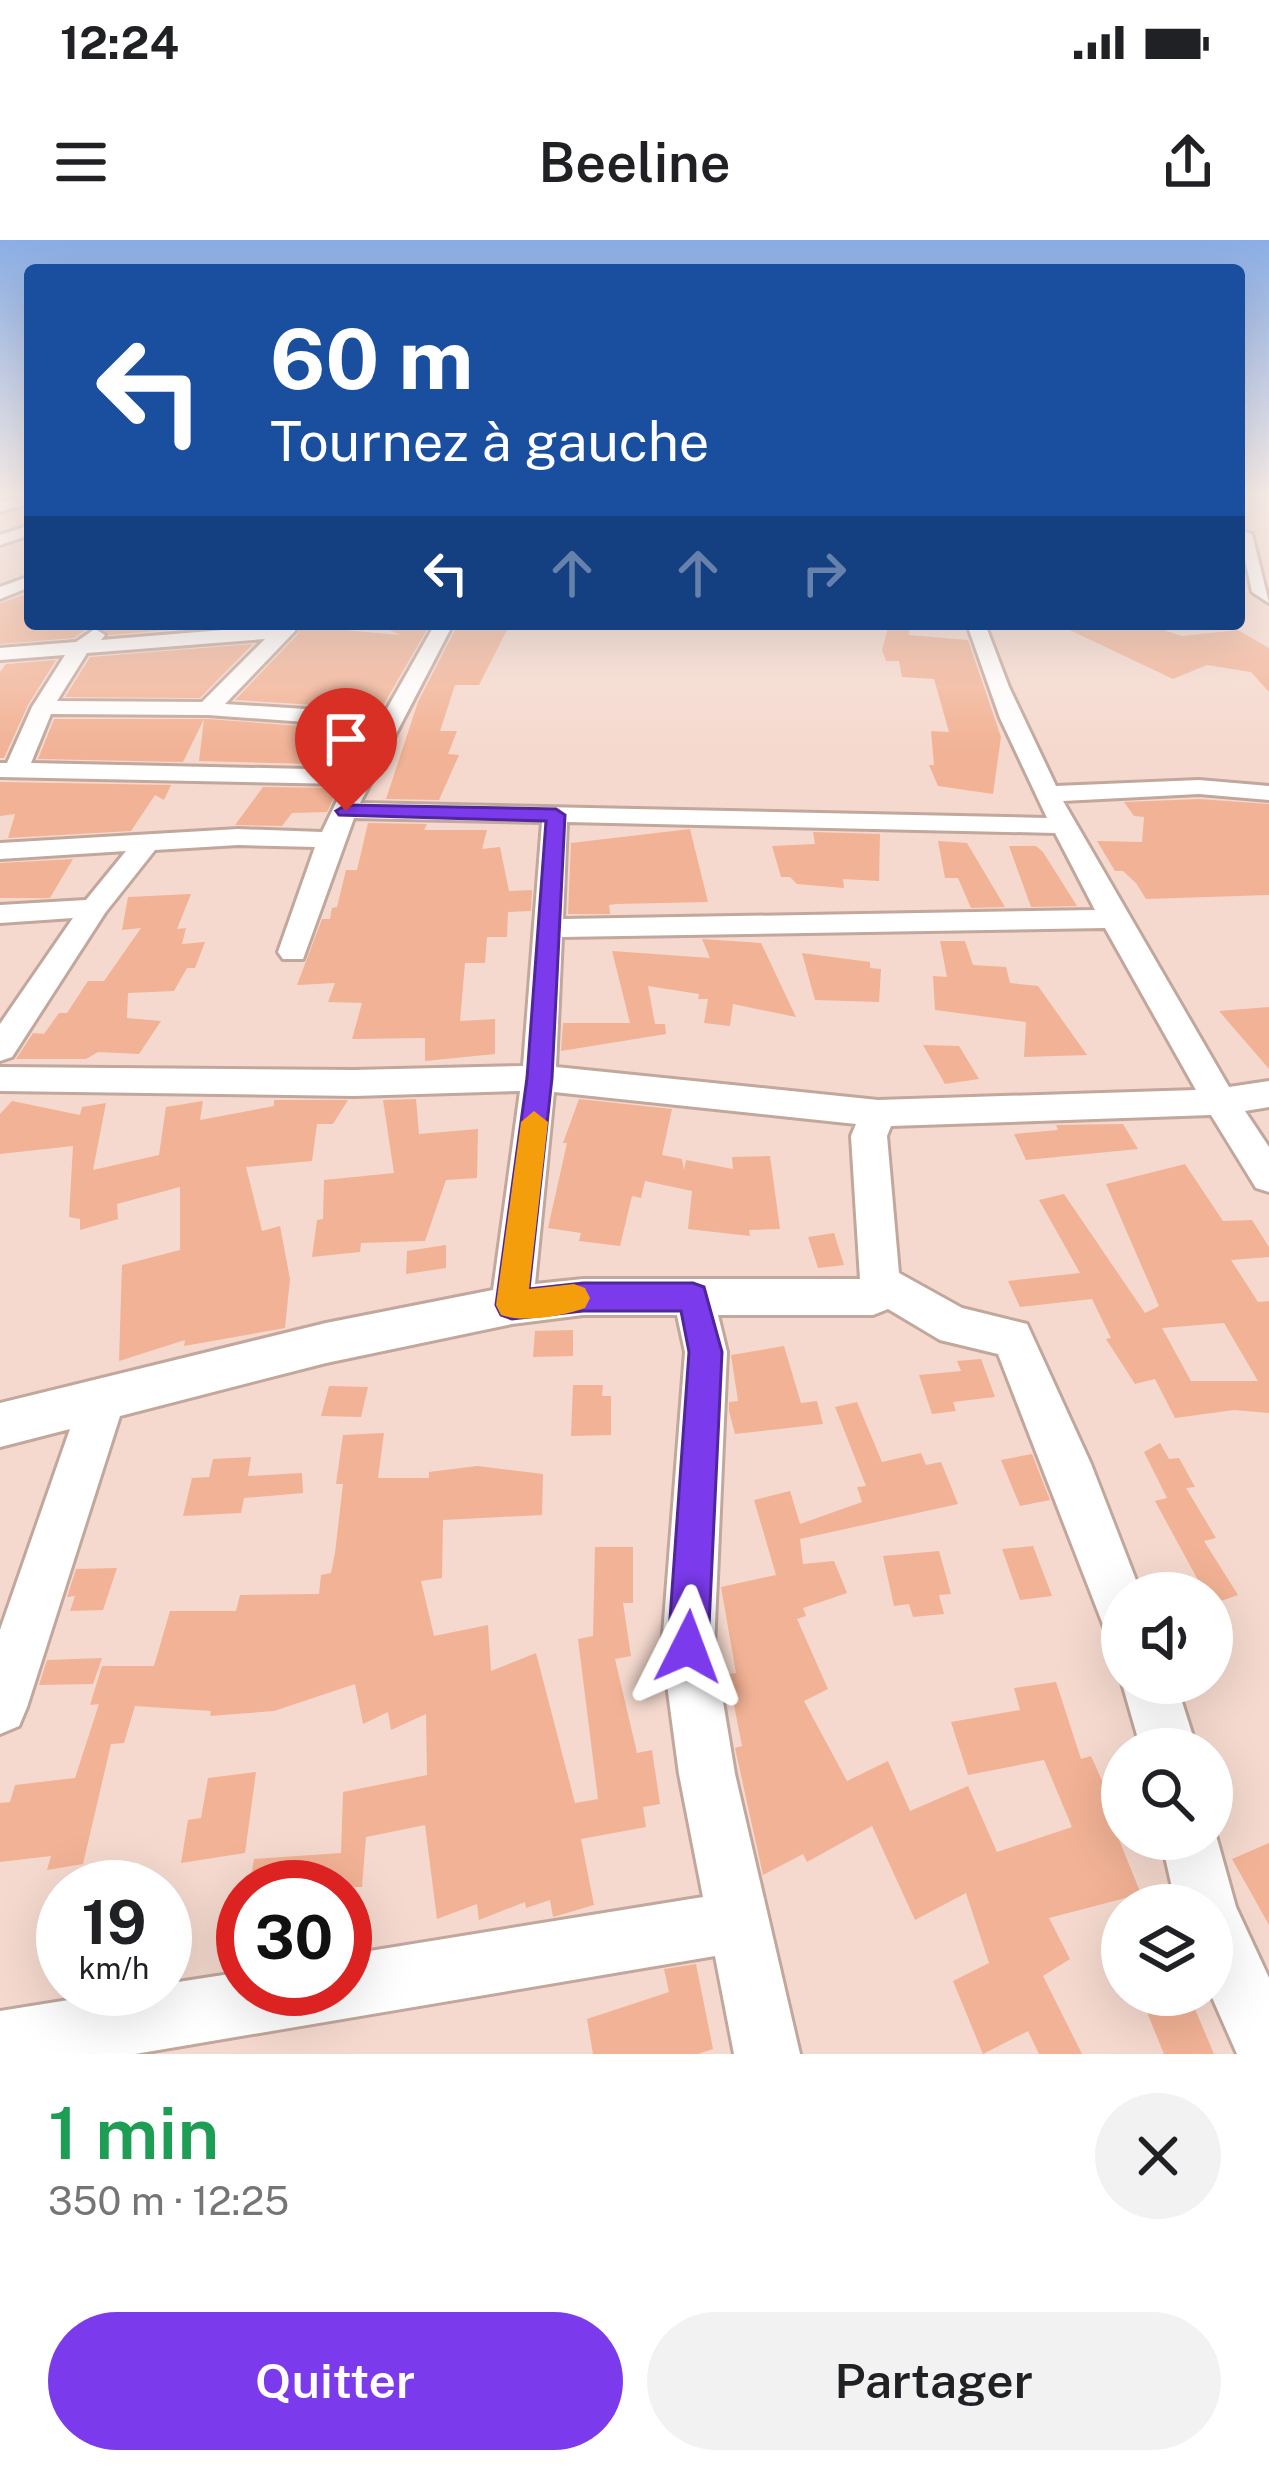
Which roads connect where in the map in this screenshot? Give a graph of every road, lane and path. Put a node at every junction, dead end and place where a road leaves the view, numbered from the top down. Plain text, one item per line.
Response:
1 (101, 630) edge
2 (263, 630) edge
3 (285, 630) edge
4 (441, 630) edge
5 (978, 630) edge
6 (82, 645) junction
7 (0, 653) edge
8 (43, 707) junction
9 (208, 710) junction
10 (391, 721) junction
11 (8, 770) edge
12 (359, 777) junction
13 (1269, 793) edge
14 (1047, 794) junction
15 (346, 811) junction
16 (556, 815) junction
17 (1065, 826) junction
18 (331, 840) junction
19 (148, 841) junction
20 (0, 851) edge
21 (94, 908) junction
22 (0, 914) edge
23 (1114, 919) junction
24 (549, 928) junction
25 (293, 952) dead end
26 (0, 1049) edge
27 (539, 1078) junction
28 (0, 1079) edge
29 (1269, 1094) edge
30 (1219, 1102) junction
31 (878, 1113) junction
32 (1269, 1177) edge
33 (880, 1283) junction
34 (693, 1297) junction
35 (512, 1305) junction
36 (104, 1396) junction
37 (0, 1425) edge
38 (1108, 1572) edge
39 (0, 1707) edge
40 (737, 1922) junction
41 (1233, 1971) edge
42 (372, 1983) edge
43 (216, 2008) edge
44 (0, 2044) edge
45 (1269, 2051) edge
46 (767, 2054) edge

1 - 6 street
2 - 6 street
3 - 9 street
4 - 10 street
5 - 14 street
6 - 7 street
6 - 8 street
8 - 9 street
8 - 11 street
9 - 10 street
10 - 12 street
11 - 12 street
12 - 15 street
13 - 14 street
14 - 17 street
15 - 16 street
15 - 18 street
16 - 17 street
16 - 24 street
17 - 23 street
18 - 19 street
18 - 25 street
19 - 20 street
19 - 21 street
21 - 22 street
21 - 26 street
23 - 24 street
23 - 30 street
24 - 27 street
27 - 28 street
27 - 31 street
27 - 35 street
29 - 30 street
30 - 31 street
30 - 32 street
31 - 33 street
33 - 34 street
33 - 38 street
34 - 35 street
34 - 40 street
35 - 36 street
36 - 37 street
36 - 39 street
40 - 42 street
40 - 46 street
41 - 45 street
43 - 44 street

